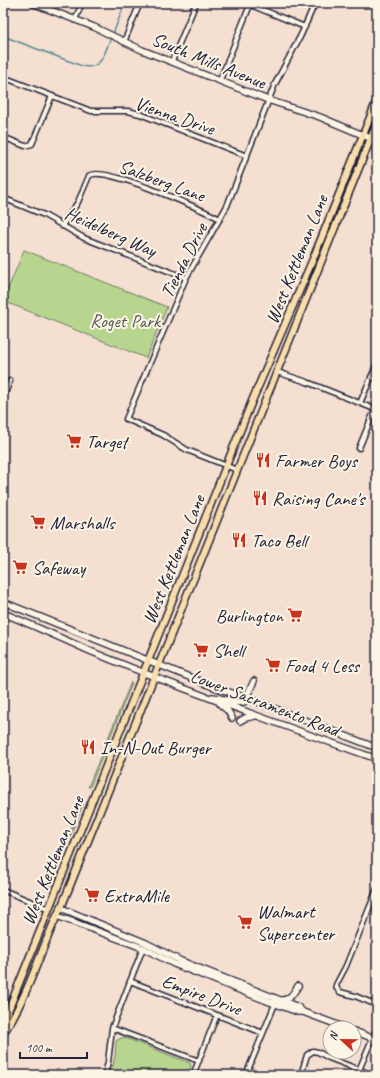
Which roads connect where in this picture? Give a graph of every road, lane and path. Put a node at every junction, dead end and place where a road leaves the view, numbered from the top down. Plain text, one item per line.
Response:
1 (32, 3) edge
2 (82, 3) edge
3 (140, 3) edge
4 (196, 3) edge
5 (315, 3) edge
6 (248, 4) edge
7 (75, 20) junction
8 (305, 26) junction
9 (124, 42) junction
10 (172, 61) junction
11 (3, 77) edge
12 (220, 80) junction
13 (52, 96) junction
14 (268, 100) junction
15 (377, 100) edge
16 (377, 123) edge
17 (362, 135) junction
18 (3, 137) edge
19 (371, 139) junction
20 (377, 141) edge
21 (247, 156) junction
22 (3, 198) edge
23 (220, 219) junction
24 (62, 226) junction
25 (186, 278) junction
26 (377, 364) edge
27 (277, 372) junction
28 (371, 377) junction
29 (377, 378) edge
30 (10, 381) dead end
31 (3, 399) edge
32 (360, 403) junction
33 (376, 409) edge
34 (359, 448) dead end
35 (226, 466) junction
36 (236, 470) junction
37 (3, 602) edge
38 (3, 613) edge
39 (148, 660) junction
40 (160, 665) junction
41 (144, 672) junction
42 (155, 677) junction
43 (254, 681) dead end
44 (209, 698) junction
45 (247, 698) junction
46 (232, 718) dead end
47 (264, 718) junction
48 (240, 721) dead end
49 (295, 730) junction
50 (292, 737) dead end
51 (377, 748) edge
52 (377, 760) edge
53 (377, 889) edge
54 (3, 890) edge
55 (49, 909) junction
56 (59, 912) junction
57 (144, 946) junction
58 (130, 981) junction
59 (277, 1001) junction
60 (377, 1005) edge
61 (298, 1007) junction
62 (304, 1012) junction
63 (217, 1016) junction
64 (325, 1020) edge
65 (377, 1027) edge
66 (112, 1028) junction
67 (3, 1033) edge
68 (263, 1033) junction
69 (362, 1034) edge
70 (375, 1039) edge
71 (199, 1061) junction
72 (360, 1070) junction
73 (105, 1075) edge
74 (193, 1075) edge
75 (246, 1075) edge
76 (302, 1075) edge
77 (358, 1075) edge
78 (373, 1075) edge

1 - 7 main road, South Mills Avenue
2 - 7 street
3 - 9 street
4 - 10 street
5 - 8 street, Tienda Drive
6 - 8 street
6 - 12 street
7 - 9 main road, South Mills Avenue
8 - 14 street, Tienda Drive
9 - 10 main road, South Mills Avenue
10 - 12 main road, South Mills Avenue
11 - 13 street, Vienna Drive
12 - 14 main road, South Mills Avenue
13 - 18 street
13 - 21 street, Vienna Drive
14 - 17 main road, South Mills Avenue
14 - 21 street, Tienda Drive
15 - 17 main road, West Kettleman Lane
16 - 19 main road, West Kettleman Lane
17 - 19 main road, South Mills Avenue
17 - 35 main road, West Kettleman Lane
19 - 20 main road, South Mills Avenue
19 - 27 main road, West Kettleman Lane
21 - 23 street, Tienda Drive
22 - 24 street, Heidelberg Way
23 - 24 street, Salzberg Lane
23 - 25 street, Tienda Drive
24 - 25 street, Heidelberg Way
25 - 35 street, Tienda Drive
26 - 28 street
27 - 32 street
27 - 36 main road, West Kettleman Lane
28 - 29 street
28 - 32 street
30 - 31 street
32 - 33 street
33 - 34 street
35 - 36 street, Tienda Drive
35 - 39 main road, West Kettleman Lane
36 - 40 main road, West Kettleman Lane
37 - 39 main road, Lower Sacramento Road
38 - 41 main road, Lower Sacramento Road
39 - 40 main road, Lower Sacramento Road
39 - 41 main road, West Kettleman Lane
40 - 42 main road, West Kettleman Lane
40 - 45 main road, Lower Sacramento Road
41 - 42 main road, Lower Sacramento Road
41 - 55 main road, West Kettleman Lane
42 - 44 main road, Lower Sacramento Road
42 - 56 main road, West Kettleman Lane
43 - 45 main road
44 - 45 main road
44 - 46 main road
44 - 47 main road, Lower Sacramento Road
45 - 51 main road, Lower Sacramento Road
47 - 48 main road
47 - 49 main road, Lower Sacramento Road
49 - 50 main road
49 - 52 main road, Lower Sacramento Road
53 - 60 street
54 - 55 street
55 - 56 main road
55 - 67 main road, West Kettleman Lane
56 - 57 main road
56 - 57 main road
56 - 67 main road, West Kettleman Lane
57 - 58 street
57 - 59 main road
58 - 63 street, Empire Drive
58 - 66 street
59 - 61 main road
59 - 61 main road
59 - 62 main road
59 - 68 street
61 - 62 main road
62 - 64 main road
63 - 68 street, Empire Drive
63 - 71 street
65 - 70 street
66 - 71 street
66 - 73 street
68 - 75 street
69 - 70 main road
70 - 72 street
71 - 74 street
72 - 76 street
72 - 77 street
72 - 78 street

